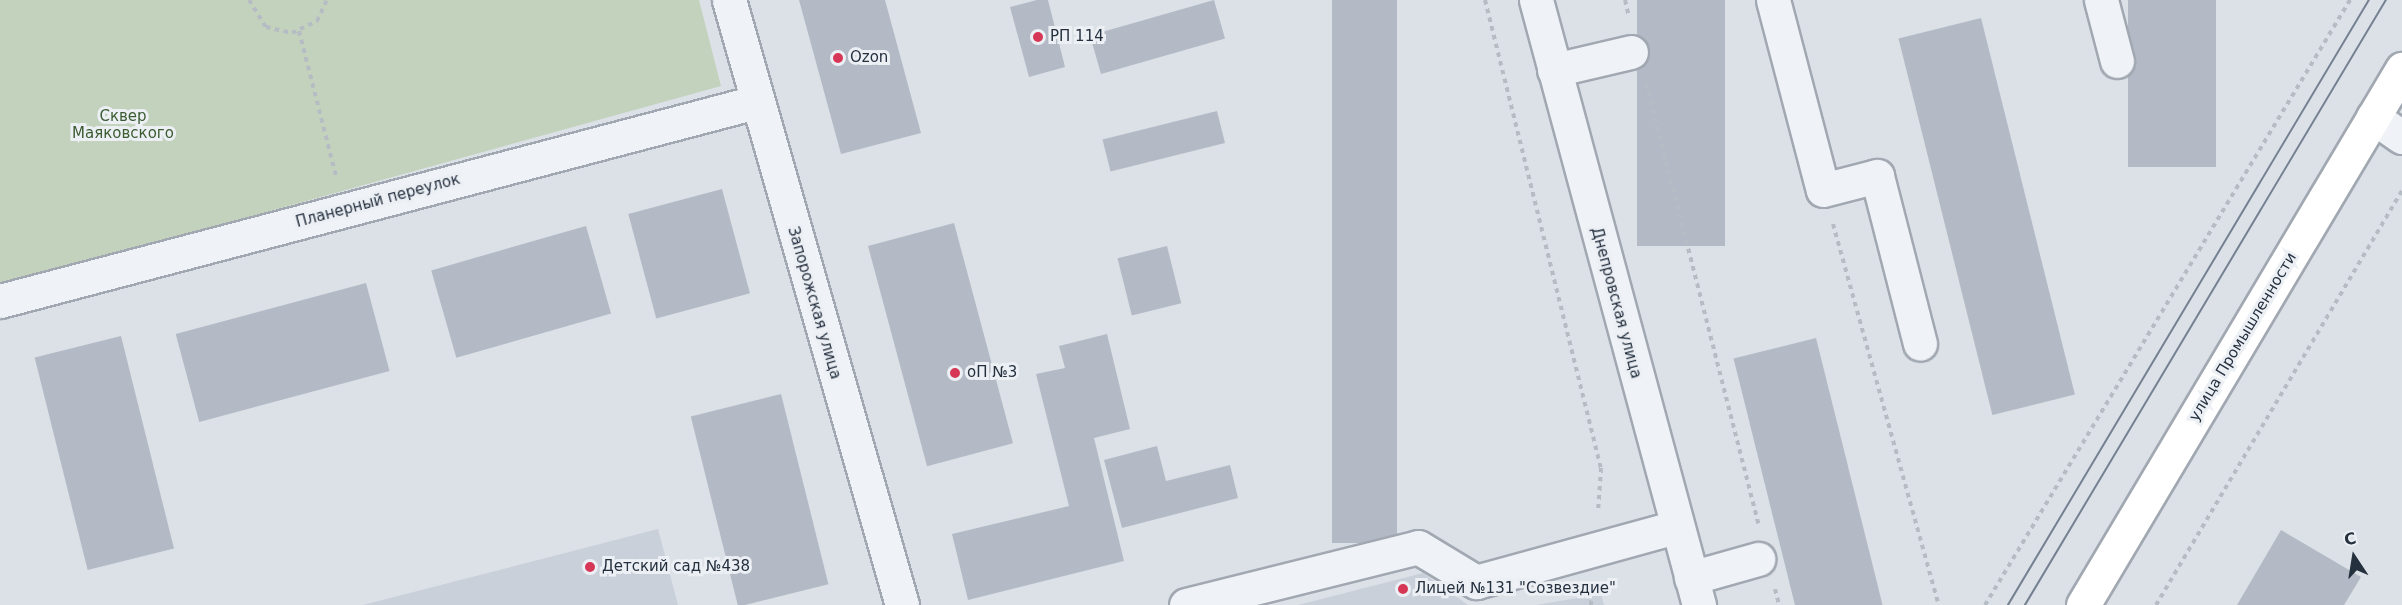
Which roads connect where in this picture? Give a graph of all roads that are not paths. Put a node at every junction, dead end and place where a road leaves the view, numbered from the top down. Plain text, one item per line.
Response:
1 (729, 0) edge
2 (1536, 0) edge
3 (1773, 0) edge
4 (2101, 0) edge
5 (1631, 52) road end
6 (2117, 61) dead end
7 (2402, 69) edge
8 (1554, 70) junction
9 (756, 102) junction
10 (2373, 117) junction
11 (2402, 137) edge
12 (0, 301) edge
13 (1920, 344) dead end
14 (1675, 527) junction
15 (1758, 559) road end
16 (1695, 591) edge
17 (902, 605) edge
18 (1186, 605) edge
19 (2083, 605) edge

1 - 9 street, Запорожская улица
2 - 8 street, Днепровская улица
3 - 13 street
4 - 6 street
5 - 8 street
7 - 10 main road, улица Промышленности
8 - 14 street, Днепровская улица
9 - 12 street, Планерный переулок
9 - 17 street, Запорожская улица
10 - 11 street
10 - 19 main road, улица Промышленности
14 - 16 street, Днепровская улица
14 - 18 street
15 - 16 street

